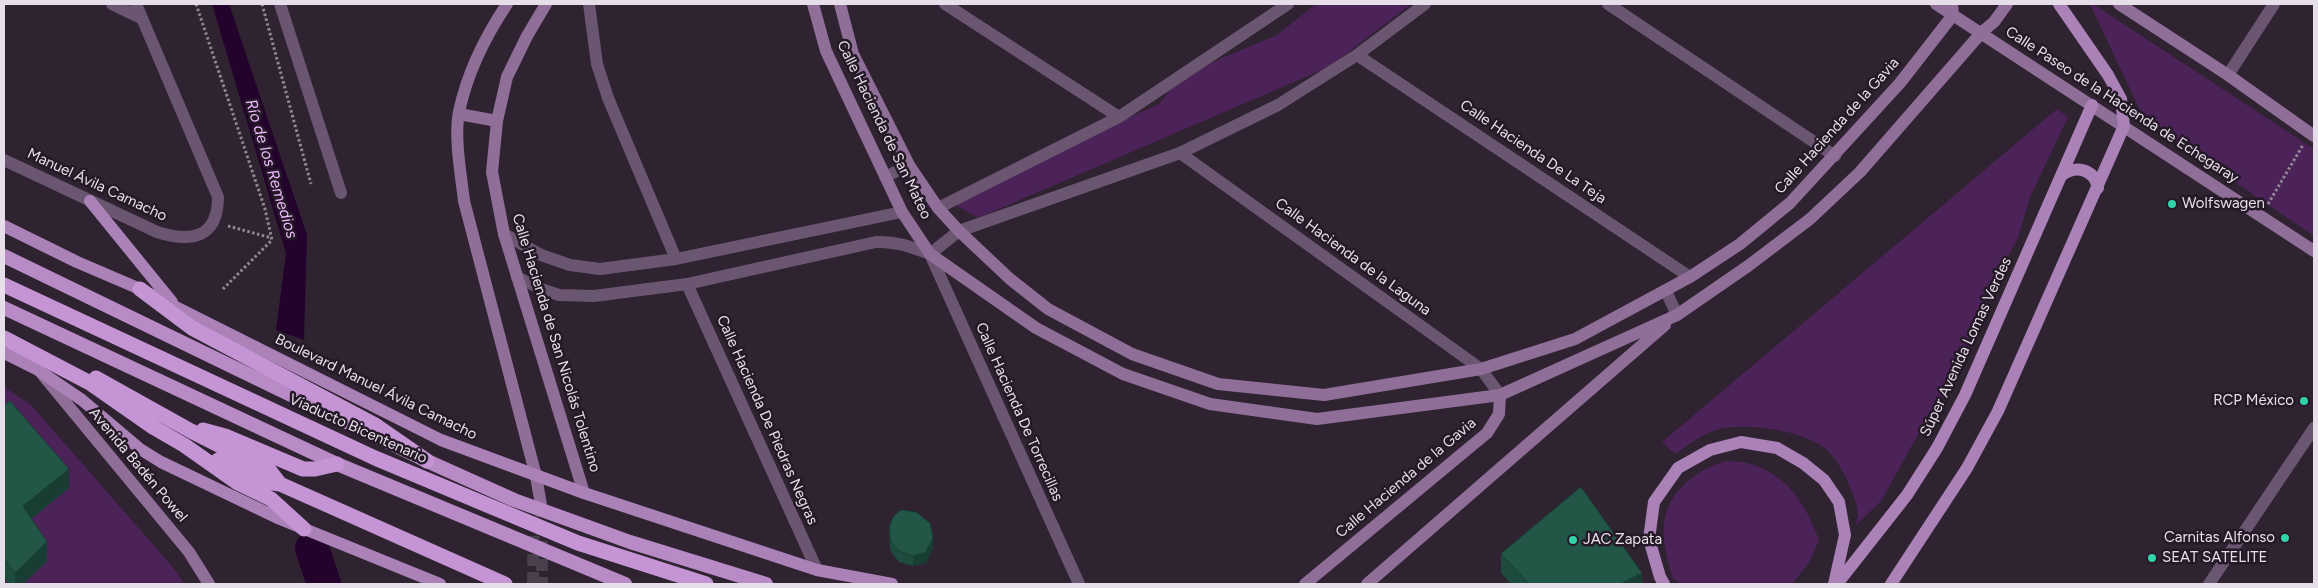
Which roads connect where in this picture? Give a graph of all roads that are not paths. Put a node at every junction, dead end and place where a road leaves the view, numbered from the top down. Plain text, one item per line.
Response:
1 (112, 4) edge
2 (136, 4) edge
3 (280, 4) edge
4 (507, 4) edge
5 (546, 4) edge
6 (589, 4) edge
7 (813, 4) edge
8 (840, 4) edge
9 (945, 4) edge
10 (1287, 4) edge
11 (1425, 4) edge
12 (1608, 4) edge
13 (1936, 4) edge
14 (2007, 4) edge
15 (2059, 4) edge
16 (2119, 4) edge
17 (2274, 4) edge
18 (1952, 9) edge
19 (141, 18) junction
20 (1982, 32) junction
21 (1357, 55) junction
22 (2228, 75) junction
23 (2092, 105) junction
24 (459, 114) junction
25 (1119, 117) junction
26 (497, 121) junction
27 (2124, 126) junction
28 (2314, 136) edge
29 (1180, 153) junction
30 (1835, 156) junction
31 (4, 160) edge
32 (909, 165) junction
33 (2061, 176) junction
34 (885, 177) junction
35 (2098, 188) junction
36 (341, 192) dead end
37 (90, 201) junction
38 (938, 208) junction
39 (902, 212) junction
40 (4, 226) edge
41 (959, 231) junction
42 (504, 234) junction
43 (2314, 251) edge
44 (930, 254) junction
45 (4, 256) edge
46 (676, 259) junction
47 (517, 277) junction
48 (1690, 277) junction
49 (4, 284) edge
50 (687, 284) junction
51 (140, 289) junction
52 (1666, 291) junction
53 (4, 308) edge
54 (177, 308) junction
55 (1677, 315) junction
56 (4, 328) edge
57 (4, 338) edge
58 (4, 353) edge
59 (1481, 368) junction
60 (38, 370) junction
61 (1500, 395) junction
62 (2314, 428) edge
63 (188, 438) junction
64 (247, 446) junction
65 (427, 461) junction
66 (337, 464) junction
67 (259, 472) junction
68 (536, 476) junction
69 (238, 482) junction
70 (584, 493) junction
71 (537, 500) tunnel mouth
72 (304, 528) junction
73 (817, 570) junction
74 (208, 584) edge
75 (440, 584) edge
76 (505, 584) edge
77 (625, 584) edge
78 (706, 584) edge
79 (766, 584) edge
80 (892, 584) edge
81 (1079, 584) edge
82 (1304, 584) edge
83 (1368, 584) edge
84 (1664, 584) edge
85 (1836, 584) edge
86 (1891, 584) edge
87 (2208, 584) edge

1 - 19 street
2 - 19 street
3 - 36 street
4 - 24 main road
5 - 26 main road, Calle Hacienda de San Nicolás Tolentino
6 - 46 street
7 - 34 main road, Calle Hacienda de San Mateo
8 - 32 main road, Calle Hacienda de San Mateo
9 - 25 street
10 - 25 street
11 - 21 street
12 - 30 street
13 - 18 main road, Calle Paseo de la Hacienda de Echegaray
14 - 20 main road
15 - 27 main road
16 - 22 main road
17 - 22 street
18 - 20 main road, Calle Paseo de la Hacienda de Echegaray
18 - 30 main road, Calle Hacienda de la Gavia
19 - 37 street, Manuel Ávila Camacho
20 - 23 main road, Calle Paseo de la Hacienda de Echegaray
20 - 55 main road
21 - 29 street
21 - 48 street, Calle Hacienda De La Teja
22 - 28 main road
23 - 27 main road, Calle Paseo de la Hacienda de Echegaray
23 - 33 main road, Súper Avenida Lomas Verdes
24 - 26 main road
24 - 68 main road
25 - 38 street
26 - 42 main road, Calle Hacienda de San Nicolás Tolentino
27 - 35 main road
27 - 43 main road, Calle Paseo de la Hacienda de Echegaray
29 - 41 street
29 - 59 street, Calle Hacienda de la Laguna
30 - 48 main road, Calle Hacienda de la Gavia
31 - 37 street, Manuel Ávila Camacho
32 - 34 street
32 - 38 main road, Calle Hacienda de San Mateo
33 - 35 main road
33 - 85 main road, Súper Avenida Lomas Verdes
34 - 39 main road, Calle Hacienda de San Mateo
35 - 86 main road
37 - 54 main road
38 - 41 main road, Calle Hacienda de San Mateo
39 - 44 main road, Calle Hacienda de San Mateo
39 - 46 street
40 - 51 main road, Boulevard Manuel Ávila Camacho
41 - 44 street
41 - 59 main road, Calle Hacienda de San Mateo
42 - 46 street
42 - 47 main road, Calle Hacienda de San Nicolás Tolentino
44 - 50 street
44 - 61 main road, Calle Hacienda de San Mateo
44 - 81 street, Calle Hacienda De Torrecillas
45 - 65 highway
47 - 50 street
47 - 70 main road, Calle Hacienda de San Nicolás Tolentino
48 - 52 main road, Calle Hacienda de la Gavia
49 - 78 highway, Viaducto Bicentenario
50 - 73 street, Calle Hacienda De Piedras Negras
51 - 54 main road, Boulevard Manuel Ávila Camacho
51 - 65 highway
52 - 55 street
52 - 59 main road, Calle Hacienda de la Gavia
53 - 66 highway
54 - 68 main road, Boulevard Manuel Ávila Camacho
55 - 61 main road
55 - 83 main road
56 - 63 highway
57 - 63 highway
58 - 60 main road
59 - 61 street, Calle Hacienda de la Laguna
60 - 72 main road
60 - 74 main road, Avenida Badén Powel
61 - 82 main road, Calle Hacienda de la Gavia
62 - 87 street
63 - 64 highway
63 - 67 highway
63 - 69 highway
64 - 66 highway
64 - 67 highway
65 - 79 highway
66 - 77 highway
67 - 69 highway
67 - 76 highway
68 - 70 main road, Boulevard Manuel Ávila Camacho
68 - 71 main road
69 - 72 highway
70 - 73 main road, Boulevard Manuel Ávila Camacho
72 - 75 main road
73 - 80 main road, Boulevard Manuel Ávila Camacho
84 - 85 main road

